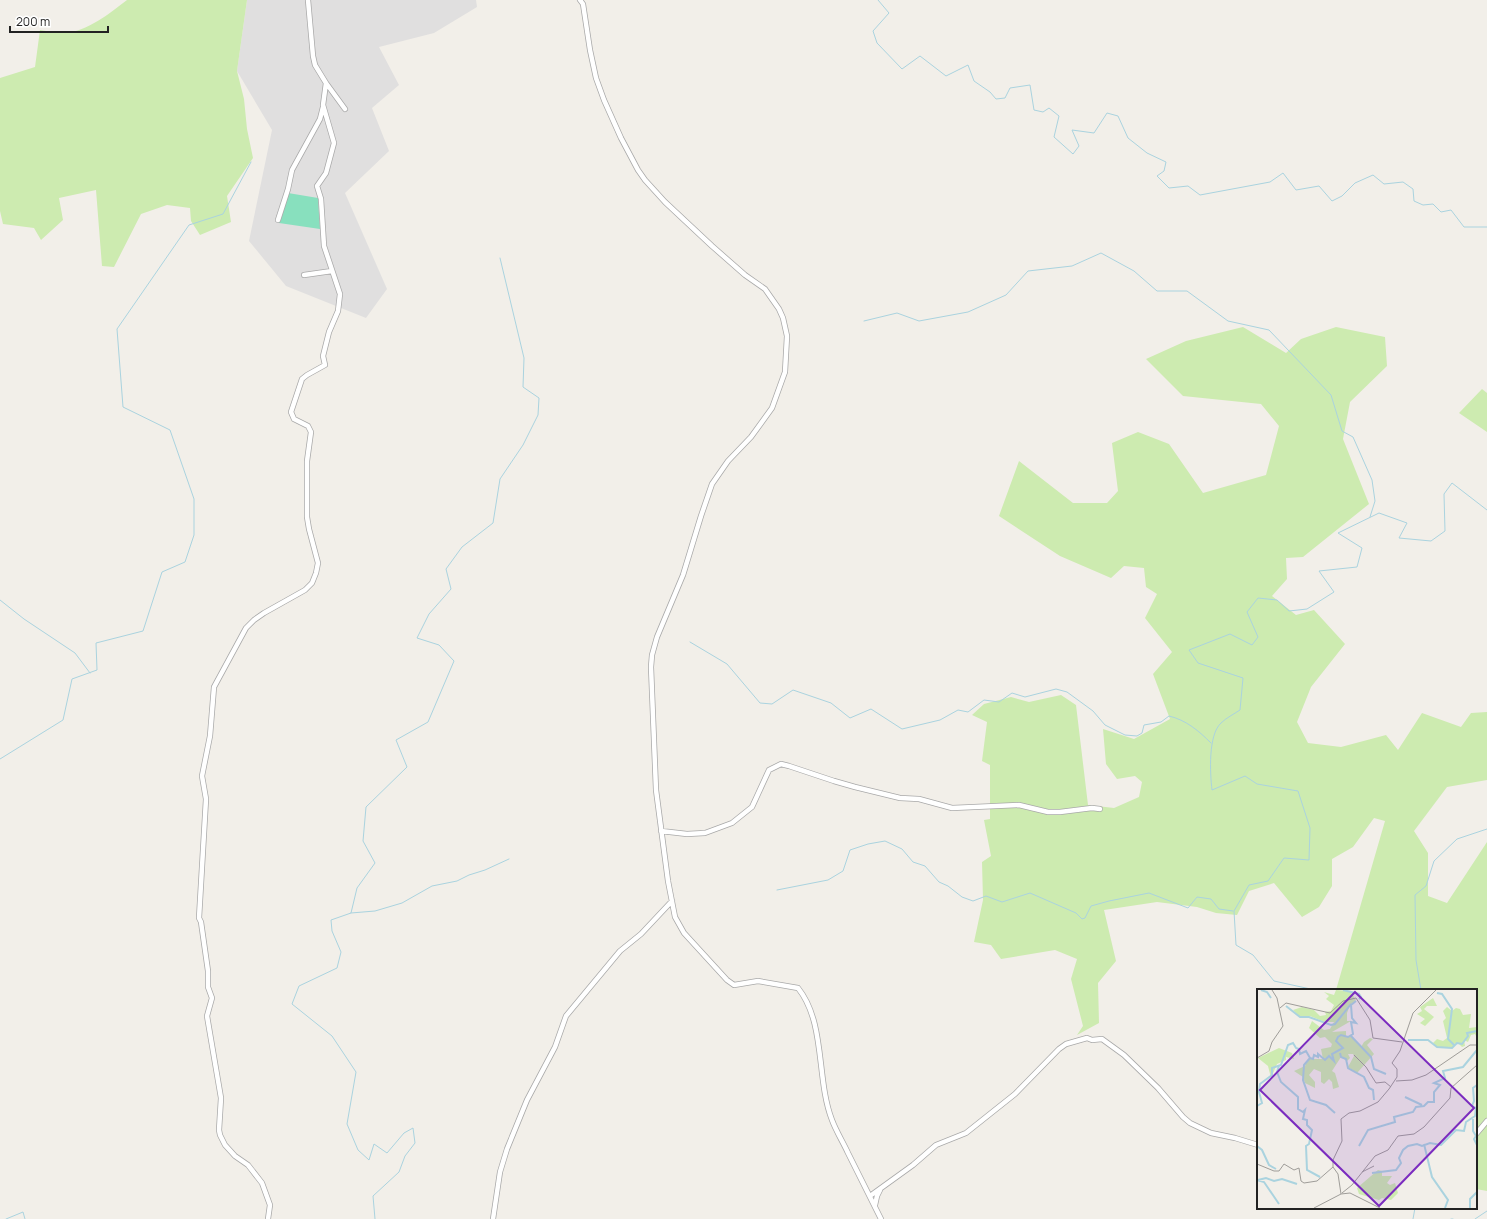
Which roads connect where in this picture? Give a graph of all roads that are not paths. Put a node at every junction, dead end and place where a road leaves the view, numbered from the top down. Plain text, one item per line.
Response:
1 (308, 0) edge
2 (580, 0) edge
3 (326, 83) junction
4 (323, 105) junction
5 (345, 109) dead end
6 (278, 220) dead end
7 (332, 271) junction
8 (304, 275) dead end
9 (1100, 809) dead end
10 (661, 831) junction
11 (672, 902) junction
12 (1487, 1121) edge
13 (1477, 1133) edge
14 (1257, 1145) edge
15 (880, 1188) junction
16 (870, 1196) junction
17 (875, 1207) junction
18 (268, 1219) edge
19 (493, 1219) edge
20 (880, 1219) edge

1 - 3 street
2 - 10 street
3 - 4 street
3 - 5 street
4 - 6 street
4 - 7 street
7 - 8 street
7 - 18 street
9 - 10 street
10 - 11 street
11 - 16 street
11 - 19 street
12 - 13 street
14 - 15 street
15 - 16 street
15 - 17 street
16 - 17 street
17 - 20 street

